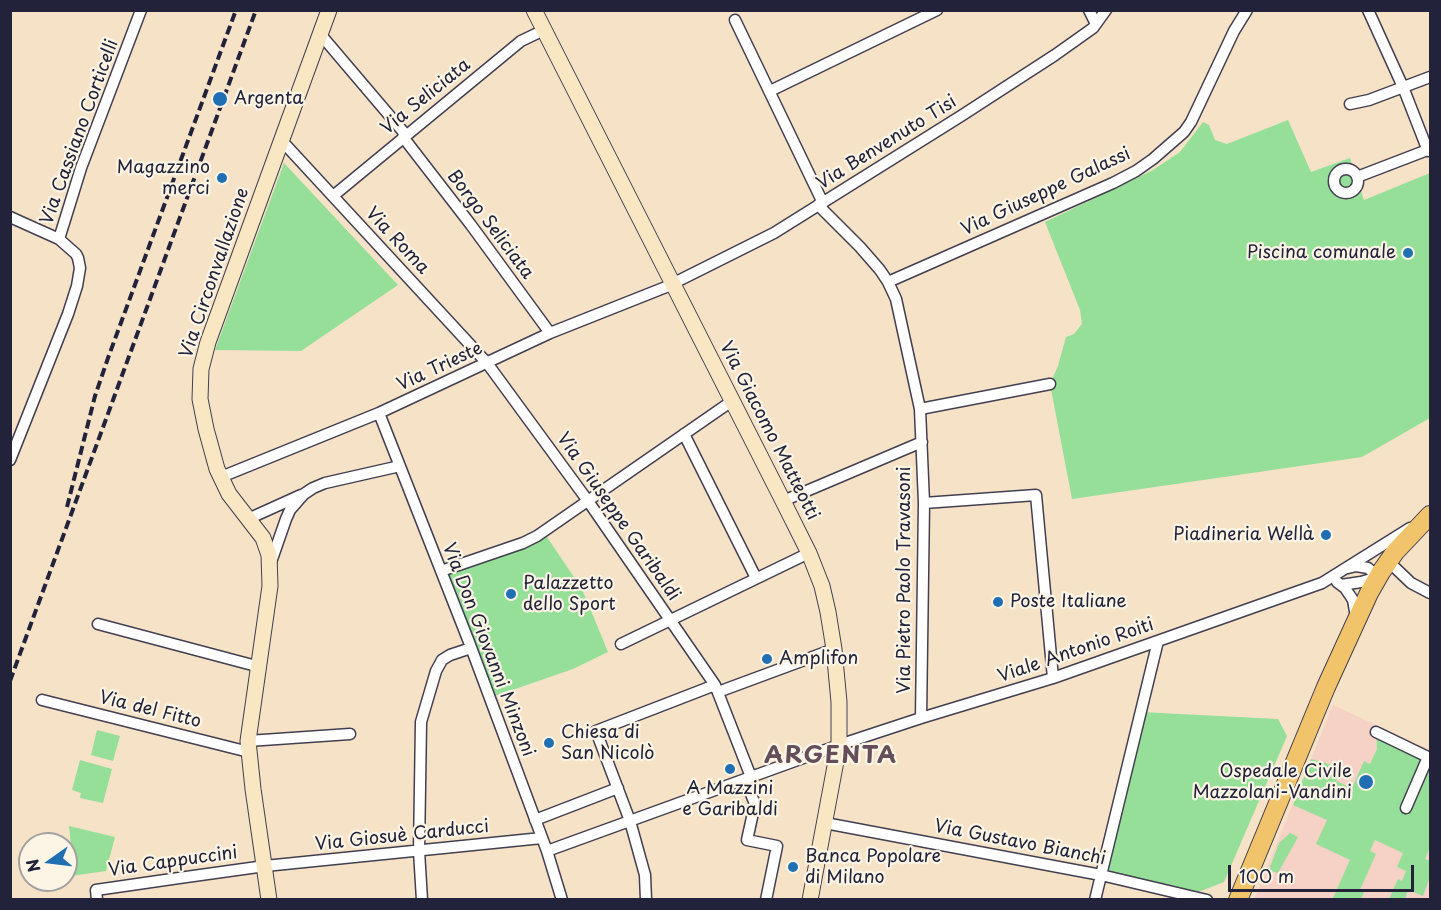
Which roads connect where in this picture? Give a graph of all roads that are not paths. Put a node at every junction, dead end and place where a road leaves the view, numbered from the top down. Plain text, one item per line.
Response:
1 (141, 10) edge
2 (329, 10) edge
3 (534, 10) edge
4 (938, 10) edge
5 (1089, 10) edge
6 (1106, 10) edge
7 (1247, 10) edge
8 (1368, 10) edge
9 (735, 20) dead end
10 (1096, 24) junction
11 (544, 30) junction
12 (321, 35) junction
13 (1431, 77) edge
14 (1402, 87) junction
15 (770, 91) junction
16 (1350, 104) dead end
17 (404, 136) junction
18 (282, 141) junction
19 (1429, 150) edge
20 (1357, 177) dead end
21 (333, 196) junction
22 (820, 204) junction
23 (10, 218) edge
24 (59, 239) junction
25 (888, 282) junction
26 (672, 284) junction
27 (550, 333) junction
28 (487, 363) junction
29 (1050, 384) dead end
30 (732, 401) junction
31 (920, 409) junction
32 (379, 413) junction
33 (684, 434) junction
34 (922, 442) junction
35 (10, 460) edge
36 (400, 466) junction
37 (221, 477) junction
38 (304, 494) junction
39 (588, 501) junction
40 (783, 501) junction
41 (924, 503) junction
42 (1429, 516) edge
43 (248, 519) junction
44 (809, 553) junction
45 (1388, 561) junction
46 (270, 565) junction
47 (441, 571) junction
48 (1340, 571) junction
49 (1378, 577) junction
50 (756, 578) junction
51 (1322, 583) junction
52 (1341, 585) junction
53 (1431, 593) edge
54 (670, 620) junction
55 (1356, 620) junction
56 (98, 624) dead end
57 (1158, 641) junction
58 (469, 643) junction
59 (621, 644) dead end
60 (834, 649) junction
61 (260, 667) junction
62 (1053, 678) junction
63 (716, 688) junction
64 (42, 700) dead end
65 (921, 717) junction
66 (1376, 732) dead end
67 (350, 734) dead end
68 (839, 745) junction
69 (249, 747) junction
70 (1429, 757) edge
71 (748, 778) junction
72 (618, 789) junction
73 (1406, 808) dead end
74 (535, 820) junction
75 (630, 821) junction
76 (825, 823) junction
77 (542, 838) junction
78 (419, 851) junction
79 (547, 851) junction
80 (265, 866) junction
81 (1101, 875) junction
82 (97, 900) edge
83 (269, 900) edge
84 (422, 900) edge
85 (562, 900) edge
86 (646, 900) edge
87 (766, 900) edge
88 (810, 900) edge
89 (1095, 900) edge
90 (1207, 900) edge
91 (1238, 900) edge

1 - 24 street, Via Cassiano Corticelli
2 - 12 street, Via Circonvallazione
3 - 11 street, Via Giacomo Matteotti
4 - 15 street
5 - 10 street
6 - 10 street, Via Benvenuto Tisi
7 - 25 street, Via Giuseppe Galassi
8 - 14 street
9 - 15 street, Via Pietro Paolo Travasoni
10 - 22 street, Via Benvenuto Tisi
11 - 17 street, Via Seliciata
11 - 26 street, Via Giacomo Matteotti
12 - 17 street, Borgo Seliciata
12 - 18 street, Via Circonvallazione
13 - 14 street
14 - 16 street
14 - 19 street
15 - 22 street, Via Pietro Paolo Travasoni
17 - 21 street, Via Seliciata
17 - 27 street, Borgo Seliciata
18 - 21 street, Via Roma
18 - 37 street, Via Circonvallazione
19 - 20 street
21 - 28 street, Via Roma
22 - 25 street, Via Pietro Paolo Travasoni
22 - 26 street, Via Benvenuto Tisi
23 - 24 street
24 - 35 street, Via Cassiano Corticelli
25 - 31 street, Via Pietro Paolo Travasoni
26 - 27 street, Via Trieste
26 - 30 street, Via Giacomo Matteotti
27 - 28 street, Via Trieste
28 - 32 street, Via Trieste
28 - 39 street, Via Giuseppe Garibaldi
29 - 31 street
30 - 33 street
30 - 40 street, Via Giacomo Matteotti
31 - 34 street, Via Pietro Paolo Travasoni
32 - 36 street, Via Don Giovanni Minzoni
32 - 37 street, Via Trieste
33 - 39 street
33 - 50 street
34 - 40 street
34 - 41 street, Via Pietro Paolo Travasoni
36 - 38 street
36 - 47 street, Via Don Giovanni Minzoni
37 - 43 street, Via Circonvallazione
38 - 43 street
38 - 46 street
39 - 47 street
39 - 54 street, Via Giuseppe Garibaldi
40 - 44 street, Via Giacomo Matteotti
41 - 62 street
41 - 65 street, Via Pietro Paolo Travasoni
42 - 45 main road
42 - 48 street, Viale Antonio Roiti
43 - 46 street, Via Circonvallazione
44 - 50 street
44 - 60 street, Via Giacomo Matteotti
45 - 49 main road
45 - 53 street
46 - 61 street, Via Circonvallazione
47 - 58 street, Via Don Giovanni Minzoni
48 - 49 street, Viale Antonio Roiti
48 - 51 street, Viale Antonio Roiti
49 - 52 street, Viale Antonio Roiti
49 - 55 main road
50 - 54 street
51 - 52 street, Viale Antonio Roiti
51 - 57 street, Viale Antonio Roiti
52 - 55 street
54 - 59 street
54 - 63 street, Via Giuseppe Garibaldi
55 - 91 main road
56 - 61 street
57 - 62 street, Viale Antonio Roiti
57 - 81 street
58 - 74 street, Via Don Giovanni Minzoni
58 - 78 street
60 - 63 street
60 - 68 street, Via Giacomo Matteotti
61 - 69 street, Via Circonvallazione
62 - 65 street, Viale Antonio Roiti
63 - 71 street, Via Giuseppe Garibaldi
63 - 72 street
64 - 69 street, Via del Fitto
65 - 68 street, Viale Antonio Roiti
66 - 70 street
67 - 69 street, Via del Fitto
68 - 71 street, Viale Antonio Roiti
68 - 76 street, Via Giacomo Matteotti
69 - 80 street, Via Circonvallazione
70 - 73 street
71 - 75 street, Viale Antonio Roiti
71 - 87 street, Via Giuseppe Garibaldi
72 - 74 street
72 - 75 street
74 - 77 street, Via Don Giovanni Minzoni
75 - 79 street, Viale Antonio Roiti
75 - 86 street
76 - 81 street, Via Gustavo Bianchi
76 - 88 street, Via Giacomo Matteotti
77 - 78 street, Via Giosuè Carducci
77 - 79 street, Via Don Giovanni Minzoni
78 - 80 street, Via Giosuè Carducci
78 - 84 street
79 - 85 street, Via Don Giovanni Minzoni
80 - 82 street, Via Cappuccini
80 - 83 street, Via Circonvallazione
81 - 89 street
81 - 90 street, Via Gustavo Bianchi

